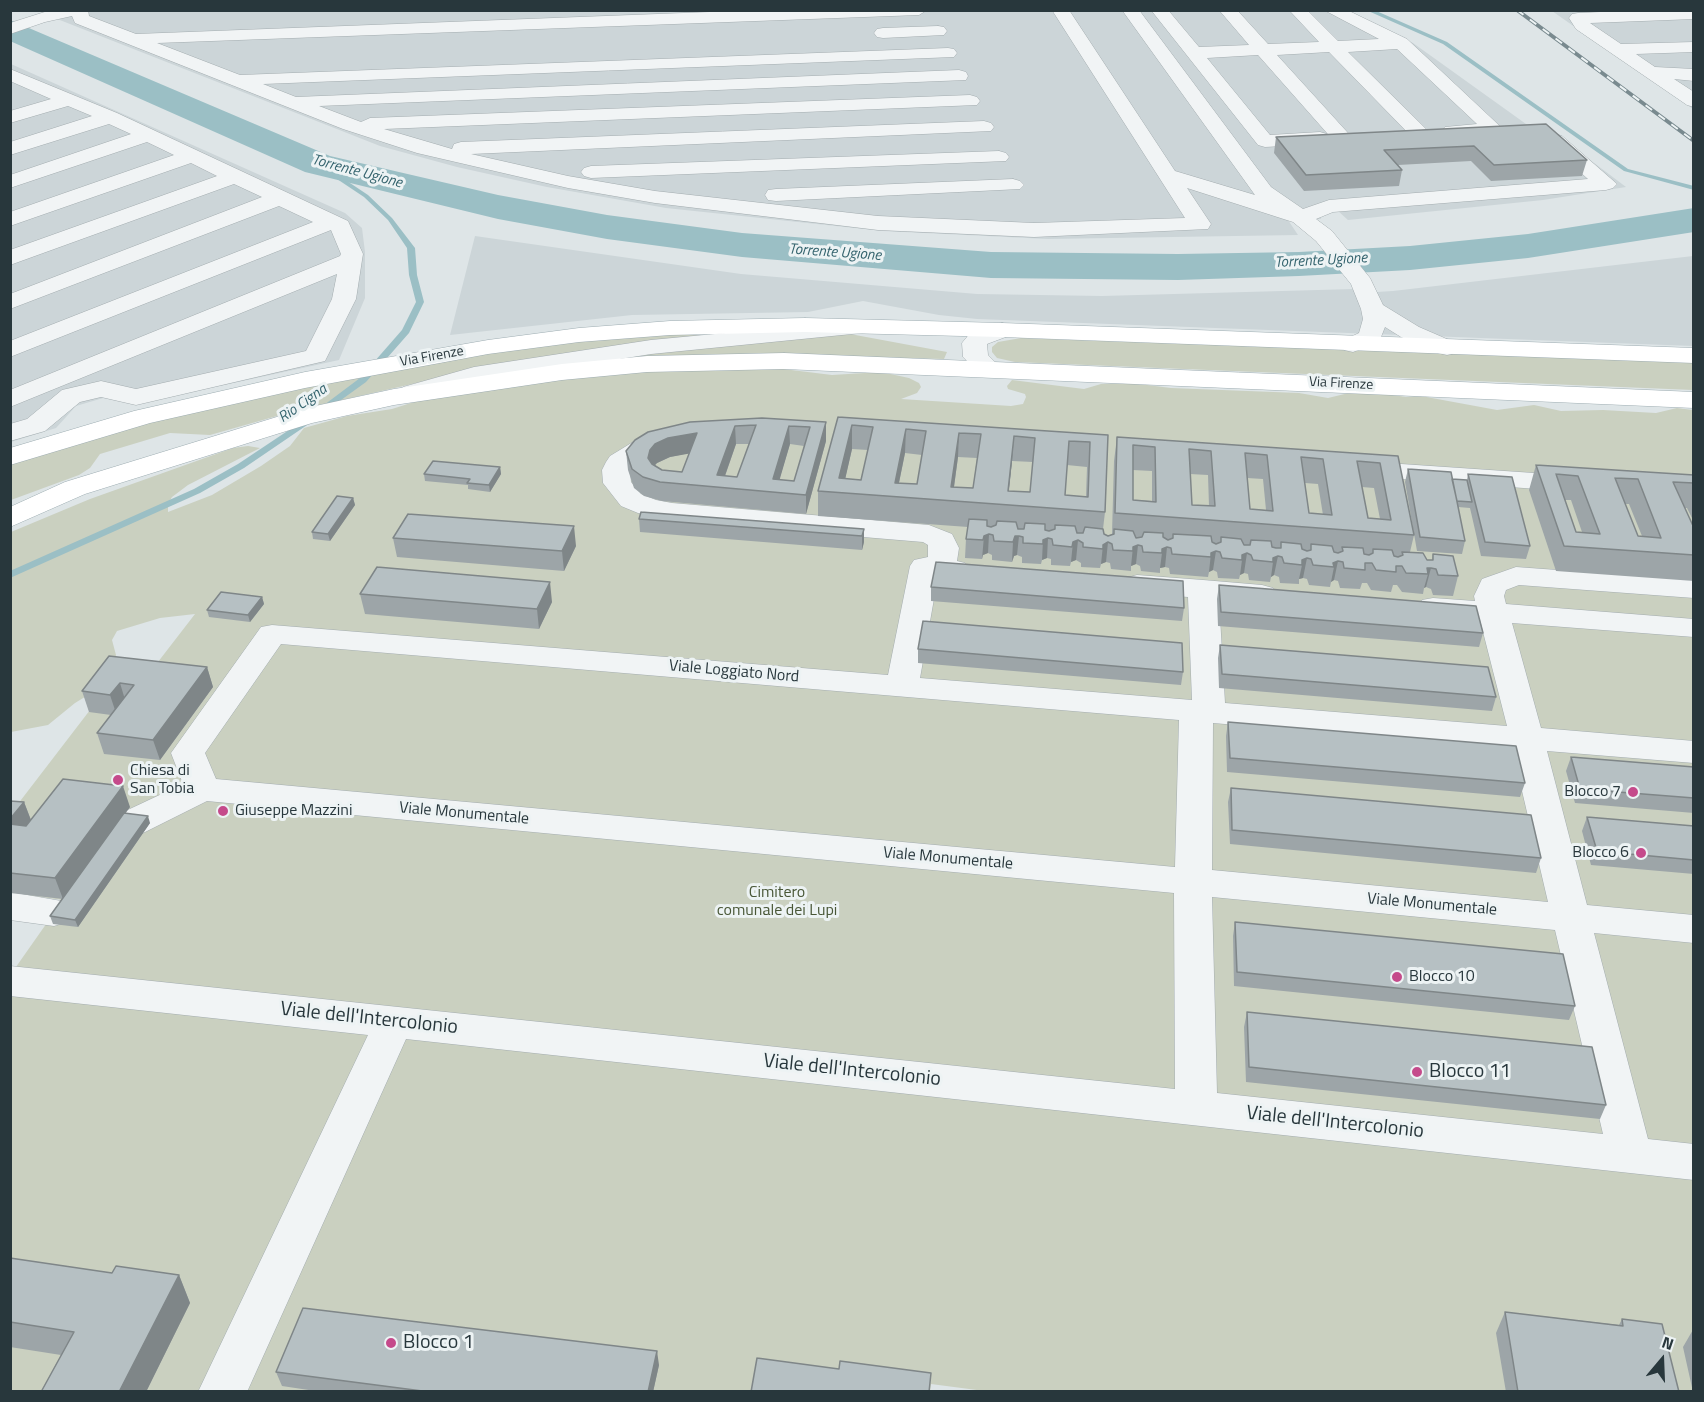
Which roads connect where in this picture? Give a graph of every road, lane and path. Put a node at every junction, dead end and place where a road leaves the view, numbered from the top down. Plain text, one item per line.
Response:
1 (919, 10) edge
2 (928, 10) edge
3 (1060, 10) edge
4 (1130, 10) edge
5 (1159, 10) edge
6 (1227, 10) edge
7 (1297, 10) edge
8 (1332, 10) edge
9 (79, 13) edge
10 (1573, 14) edge
11 (1694, 14) edge
12 (129, 28) junction
13 (10, 29) edge
14 (938, 31) junction
15 (870, 33) dead end
16 (1401, 43) junction
17 (1333, 46) junction
18 (1694, 47) edge
19 (1619, 49) junction
20 (1261, 50) junction
21 (948, 53) junction
22 (1192, 53) junction
23 (227, 57) dead end
24 (180, 58) junction
25 (1650, 72) junction
26 (1694, 75) edge
27 (958, 76) junction
28 (232, 79) junction
29 (17, 81) edge
30 (70, 99) junction
31 (289, 101) junction
32 (970, 101) junction
33 (1694, 101) edge
34 (10, 117) edge
35 (110, 117) junction
36 (350, 125) junction
37 (984, 127) junction
38 (1419, 133) junction
39 (1397, 134) edge
40 (148, 135) junction
41 (1363, 136) edge
42 (1341, 137) junction
43 (1555, 140) edge
44 (1265, 141) junction
45 (10, 149) edge
46 (424, 149) junction
47 (192, 156) junction
48 (999, 157) junction
49 (530, 174) junction
50 (1168, 175) junction
51 (235, 176) junction
52 (10, 182) edge
53 (282, 198) junction
54 (675, 200) junction
55 (1023, 207) junction
56 (1301, 217) junction
57 (10, 220) edge
58 (331, 222) junction
59 (10, 258) edge
60 (351, 260) junction
61 (10, 302) edge
62 (1373, 309) junction
63 (864, 327) junction
64 (1002, 330) junction
65 (1353, 345) junction
66 (1447, 348) junction
67 (10, 350) edge
68 (1694, 356) edge
69 (10, 359) edge
70 (988, 368) junction
71 (56, 392) junction
72 (393, 397) junction
73 (10, 399) edge
74 (1694, 400) edge
75 (113, 426) junction
76 (10, 433) edge
77 (698, 435) edge
78 (10, 458) edge
79 (1328, 467) edge
80 (1599, 485) edge
81 (75, 488) junction
82 (10, 507) edge
83 (10, 518) edge
84 (941, 568) junction
85 (985, 572) edge
86 (1111, 582) edge
87 (1203, 590) junction
88 (1694, 590) edge
89 (1284, 596) edge
90 (1401, 605) edge
91 (1494, 612) junction
92 (1694, 628) edge
93 (902, 686) junction
94 (1202, 713) junction
95 (1527, 739) junction
96 (1694, 752) edge
97 (203, 789) junction
98 (130, 824) edge
99 (1192, 882) junction
100 (10, 906) edge
101 (54, 912) edge
102 (1571, 918) junction
103 (1694, 929) edge
104 (10, 981) edge
105 (394, 1022) junction
106 (1196, 1108) junction
107 (1630, 1155) junction
108 (1694, 1162) edge
109 (222, 1392) edge

1 - 12 street
2 - 14 street
3 - 50 street
4 - 56 street
5 - 22 street
6 - 20 street
7 - 17 street
8 - 16 street
9 - 12 street
9 - 13 street
10 - 11 street
10 - 19 street
12 - 24 street
14 - 15 street
14 - 21 street
16 - 17 street
16 - 38 street
17 - 20 street
17 - 38 street
18 - 19 street
19 - 25 street
20 - 22 street
20 - 42 street
21 - 27 street
21 - 28 street
22 - 44 street
23 - 24 street
24 - 28 street
25 - 26 street
25 - 33 street
27 - 31 street
27 - 32 street
28 - 31 street
29 - 30 street
30 - 34 street
30 - 35 street
31 - 36 street
32 - 36 street
32 - 37 street
35 - 40 street
35 - 45 street
36 - 46 street
37 - 46 street
37 - 48 street
38 - 39 street
40 - 47 street
40 - 52 street
41 - 42 street
42 - 44 street
43 - 56 street
44 - 56 street
46 - 49 street
47 - 51 street
47 - 57 street
48 - 49 street
48 - 55 street
49 - 54 street
50 - 55 street
50 - 56 street
51 - 53 street
51 - 59 street
53 - 58 street
53 - 61 street
54 - 55 street
54 - 55 street
56 - 62 street
58 - 60 street
58 - 67 street
60 - 71 street
60 - 71 street
62 - 65 street
62 - 66 street
63 - 64 main road, Via Firenze
63 - 72 street, Via Firenze
63 - 75 main road, Via Firenze
64 - 65 main road, Via Firenze
64 - 70 street, Via Firenze
65 - 66 main road, Via Firenze
66 - 68 main road, Via Firenze
69 - 71 street
70 - 72 main road, Via Firenze
70 - 74 main road, Via Firenze
71 - 73 street
71 - 75 street
71 - 76 street
72 - 81 main road, Via Firenze
75 - 78 main road, Via Firenze
77 - 84 street
79 - 80 street
81 - 82 street, Via Firenze
81 - 83 main road, Via Firenze
84 - 85 street
84 - 93 street
86 - 87 street
87 - 89 street
87 - 94 street
88 - 91 street
90 - 91 street
91 - 92 street
91 - 95 street
93 - 94 street, Viale Loggiato Nord
93 - 97 street, Viale Loggiato Nord
94 - 95 street, Viale Loggiato Nord
94 - 99 street
95 - 96 street, Viale Loggiato Nord
95 - 102 street
97 - 98 street
97 - 99 street, Viale Monumentale
99 - 102 street, Viale Monumentale
99 - 106 street
100 - 101 street
102 - 103 street, Viale Monumentale
102 - 107 street
104 - 105 street, Viale dell'Intercolonio
105 - 106 street, Viale dell'Intercolonio
105 - 109 street
106 - 107 street, Viale dell'Intercolonio
107 - 108 street, Viale dell'Intercolonio

